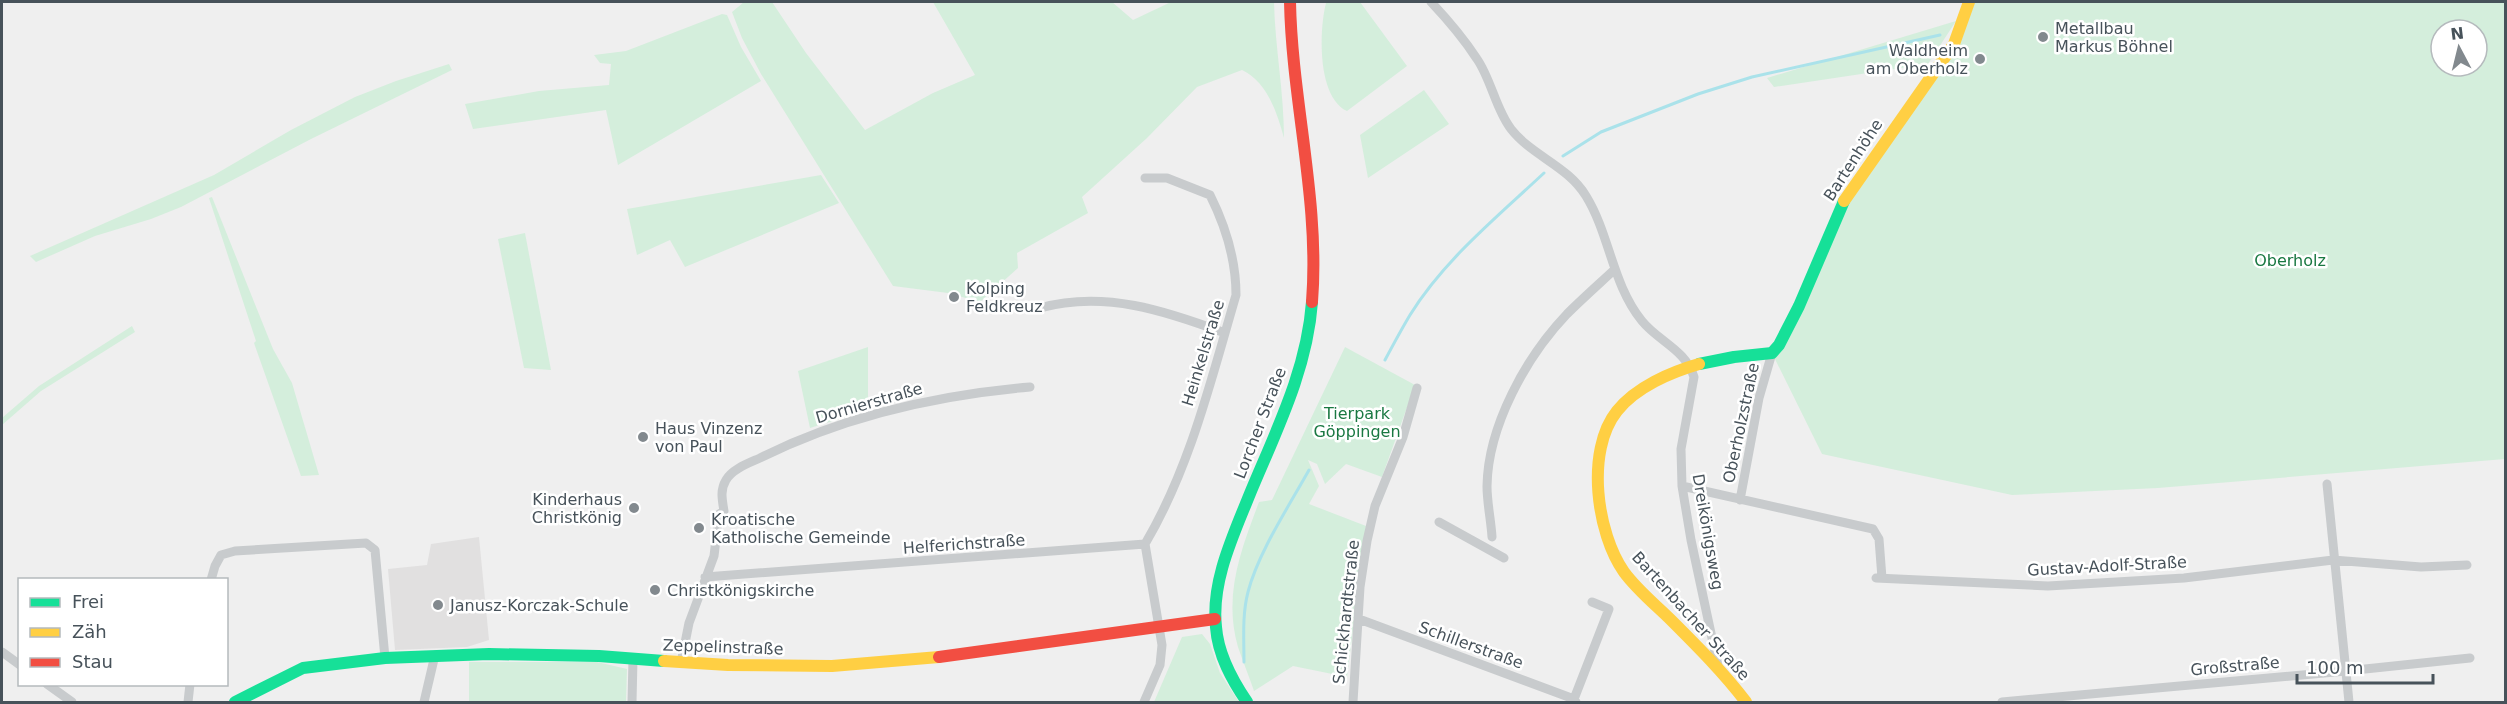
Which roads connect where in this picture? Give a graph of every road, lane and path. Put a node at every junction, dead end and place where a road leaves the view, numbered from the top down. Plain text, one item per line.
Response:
1 (1290, 2) edge
2 (1431, 2) edge
3 (1969, 2) edge
4 (1145, 178) dead end
5 (1614, 270) junction
6 (1040, 308) dead end
7 (1225, 333) junction
8 (1775, 349) junction
9 (1691, 367) junction
10 (1030, 387) dead end
11 (1417, 388) dead end
12 (2327, 484) dead end
13 (1682, 486) junction
14 (1740, 500) junction
15 (1439, 522) dead end
16 (1492, 537) dead end
17 (1145, 544) junction
18 (1504, 558) dead end
19 (2333, 560) junction
20 (2467, 565) dead end
21 (705, 577) junction
22 (212, 578) edge
23 (1592, 602) dead end
24 (1215, 618) junction
25 (1359, 619) junction
26 (1159, 625) junction
27 (2, 652) edge
28 (435, 655) junction
29 (385, 658) junction
30 (2470, 658) dead end
31 (633, 659) junction
32 (681, 663) junction
33 (18, 664) edge
34 (1718, 666) junction
35 (2346, 671) junction
36 (50, 686) edge
37 (190, 686) edge
38 (1575, 701) edge
39 (72, 702) edge
40 (188, 702) edge
41 (235, 702) edge
42 (424, 702) edge
43 (632, 702) edge
44 (1144, 702) edge
45 (1246, 702) edge
46 (1353, 702) edge
47 (1746, 702) edge
48 (2002, 702) edge
49 (2349, 702) edge

1 - 24 street, Lorcher Straße
2 - 5 street
3 - 8 street, Bartenhöhe
4 - 7 street, Heinkelstraße
5 - 9 street
5 - 16 street
6 - 7 street
7 - 17 street, Heinkelstraße
8 - 9 street, Bartenbacher Straße
8 - 14 street, Oberholzstraße
9 - 13 street, Dreikönigsweg
9 - 34 street, Bartenbacher Straße
10 - 21 street, Dornierstraße
11 - 25 street, Schickhardtstraße
12 - 19 street
13 - 14 street, Gustav-Adolf-Straße
13 - 34 street, Dreikönigsweg
14 - 19 street, Gustav-Adolf-Straße
15 - 18 street
17 - 21 street, Helferichstraße
17 - 26 street
19 - 20 street, Gustav-Adolf-Straße
19 - 35 street
21 - 32 street
22 - 29 street
23 - 38 street, Schillerstraße
24 - 26 street, Zeppelinstraße
24 - 45 street, Lorcher Straße
25 - 38 street, Schillerstraße
25 - 46 street, Schickhardtstraße
26 - 32 street, Zeppelinstraße
26 - 44 street
27 - 33 street
28 - 29 street, Zeppelinstraße
28 - 31 street, Zeppelinstraße
28 - 42 street
29 - 41 street, Zeppelinstraße
30 - 35 street, Großstraße
31 - 32 street, Zeppelinstraße
31 - 43 street
34 - 47 street, Bartenbacher Straße
35 - 48 street, Großstraße
35 - 49 street
36 - 39 street
37 - 40 street

